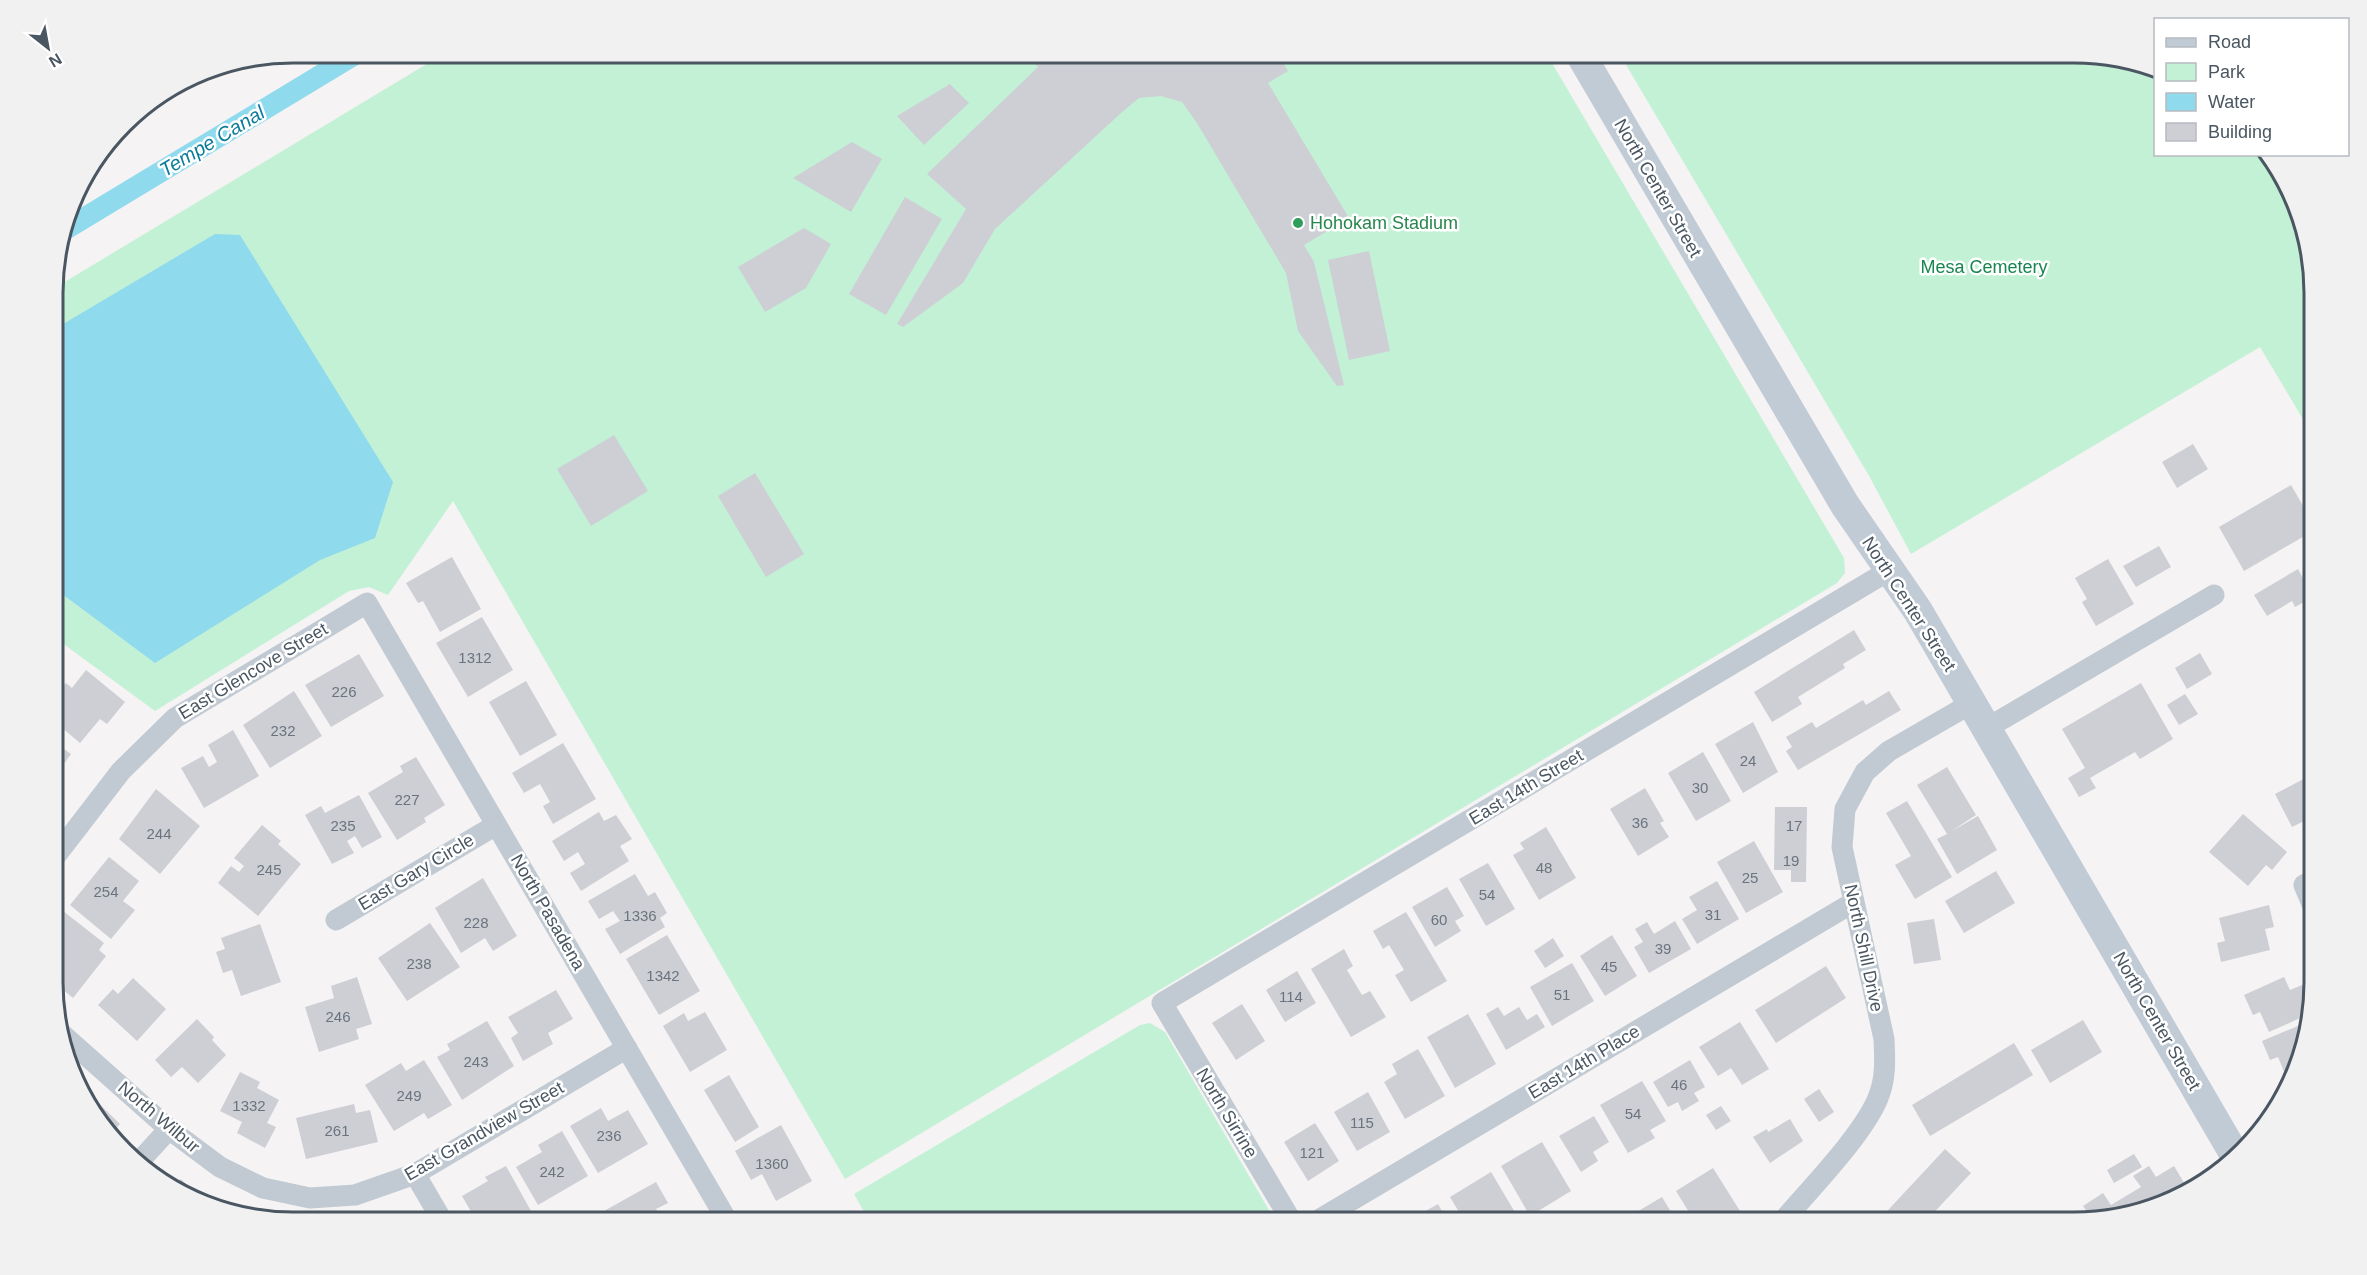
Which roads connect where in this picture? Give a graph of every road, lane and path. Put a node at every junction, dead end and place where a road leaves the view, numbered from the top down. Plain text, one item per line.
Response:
1 (1585, 63) edge
2 (1890, 570) junction
3 (2214, 595) dead end
4 (367, 603) joint
5 (1972, 703) junction
6 (1987, 728) junction
7 (496, 825) junction
8 (63, 846) edge
9 (1854, 902) junction
10 (336, 920) dead end
11 (1162, 1003) joint
12 (71, 1042) edge
13 (627, 1048) junction
14 (169, 1129) junction
15 (2232, 1150) edge
16 (143, 1157) edge
17 (415, 1174) junction
18 (263, 1188) joint
19 (437, 1212) edge
20 (722, 1212) edge
21 (1286, 1212) edge
22 (1332, 1212) edge
23 (1790, 1212) edge

1 - 2 street, North Center Street
2 - 5 street, North Center Street
2 - 11 street, East 14th Street
3 - 6 street
4 - 7 street, North Pasadena
4 - 8 street, East Glencove Street
5 - 6 street, North Center Street
5 - 9 street, North Shill Drive
6 - 15 street, North Center Street
7 - 10 street, East Gary Circle
7 - 13 street, North Pasadena
9 - 22 street, East 14th Place
9 - 23 street, North Shill Drive
11 - 21 street, North Sirrine
12 - 14 street, North Wilbur
13 - 17 street, East Grandview Street
13 - 20 street, North Pasadena
14 - 16 street
14 - 18 street, North Wilbur
17 - 18 street, East Grandview Street
17 - 19 street

